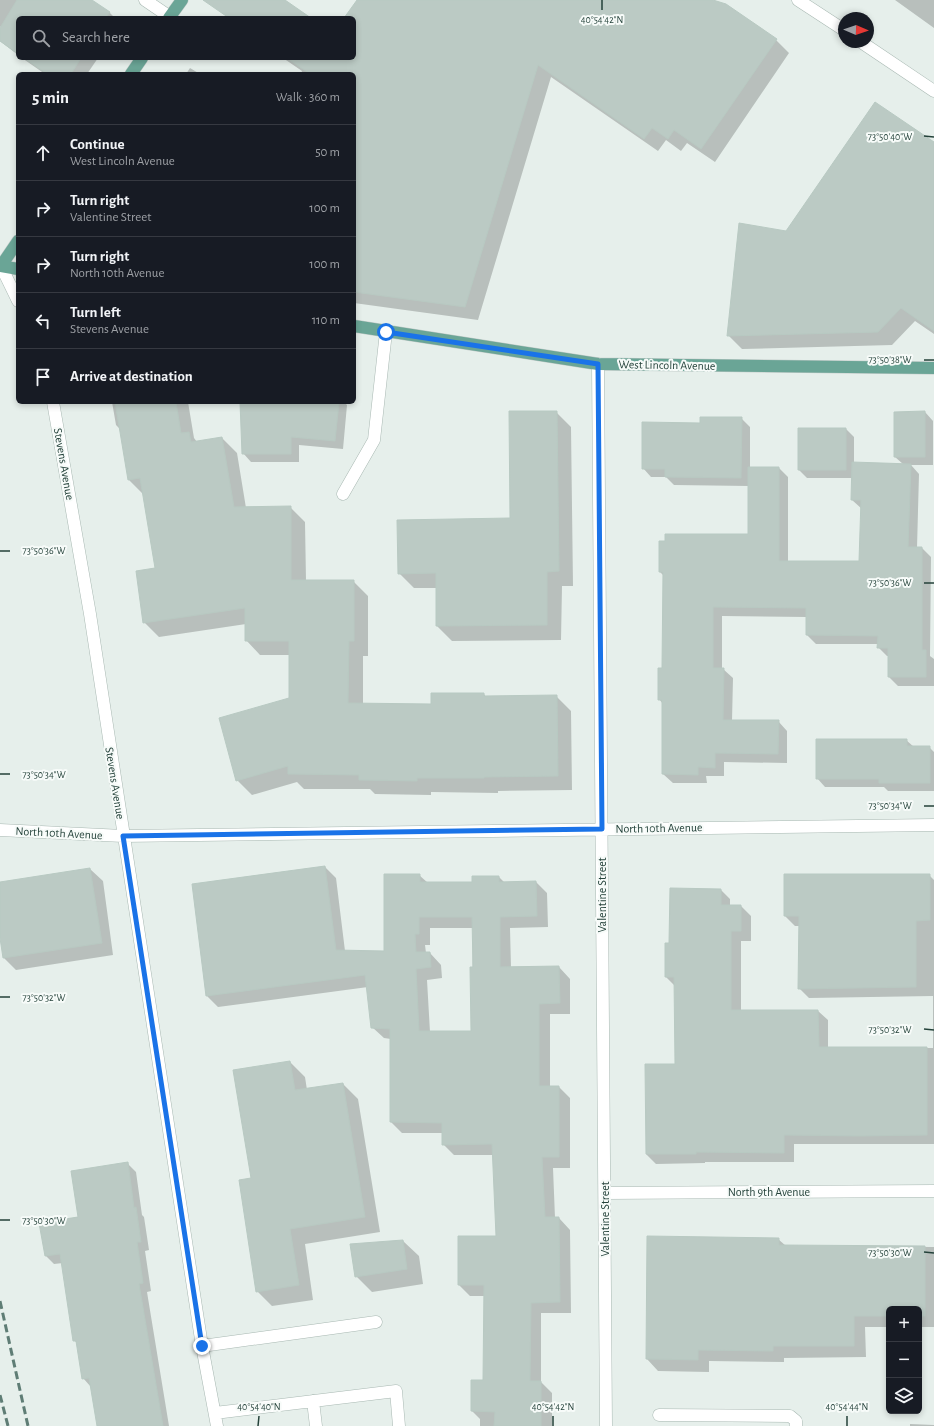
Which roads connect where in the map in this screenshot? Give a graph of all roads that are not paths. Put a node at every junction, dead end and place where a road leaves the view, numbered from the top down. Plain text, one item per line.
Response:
1 (145, 0) edge
2 (182, 0) edge
3 (798, 0) edge
4 (167, 16) edge
5 (171, 16) edge
6 (838, 26) edge
7 (870, 48) edge
8 (141, 60) edge
9 (132, 72) edge
10 (934, 91) edge
11 (16, 243) edge
12 (0, 266) edge
13 (16, 269) edge
14 (16, 297) edge
15 (356, 326) edge
16 (386, 332) junction
17 (598, 364) junction
18 (934, 368) edge
19 (53, 404) edge
20 (343, 494) dead end
21 (934, 825) edge
22 (602, 829) junction
23 (0, 830) edge
24 (123, 836) junction
25 (934, 1191) edge
26 (605, 1193) junction
27 (376, 1322) dead end
28 (202, 1346) junction
29 (313, 1401) junction
30 (215, 1413) junction
31 (659, 1415) dead end
32 (217, 1426) edge
33 (316, 1426) edge
34 (399, 1426) edge
35 (606, 1426) edge
36 (796, 1426) edge

1 - 4 street
2 - 5 main road
3 - 6 street
7 - 10 street
8 - 9 main road
11 - 12 main road
12 - 13 main road
12 - 14 street
15 - 16 main road, West Lincoln Avenue
16 - 17 main road, West Lincoln Avenue
16 - 20 street
17 - 18 main road, West Lincoln Avenue
17 - 22 street, Valentine Street
19 - 24 street, Stevens Avenue
21 - 22 street, North 10th Avenue
22 - 24 street, North 10th Avenue
22 - 26 street, Valentine Street
23 - 24 street, North 10th Avenue
24 - 28 street, Stevens Avenue
25 - 26 street, North 9th Avenue
26 - 35 street, Valentine Street
27 - 28 street
28 - 30 street, Stevens Avenue
29 - 30 street
29 - 33 street
29 - 34 street
30 - 32 street, Stevens Avenue
31 - 36 street

